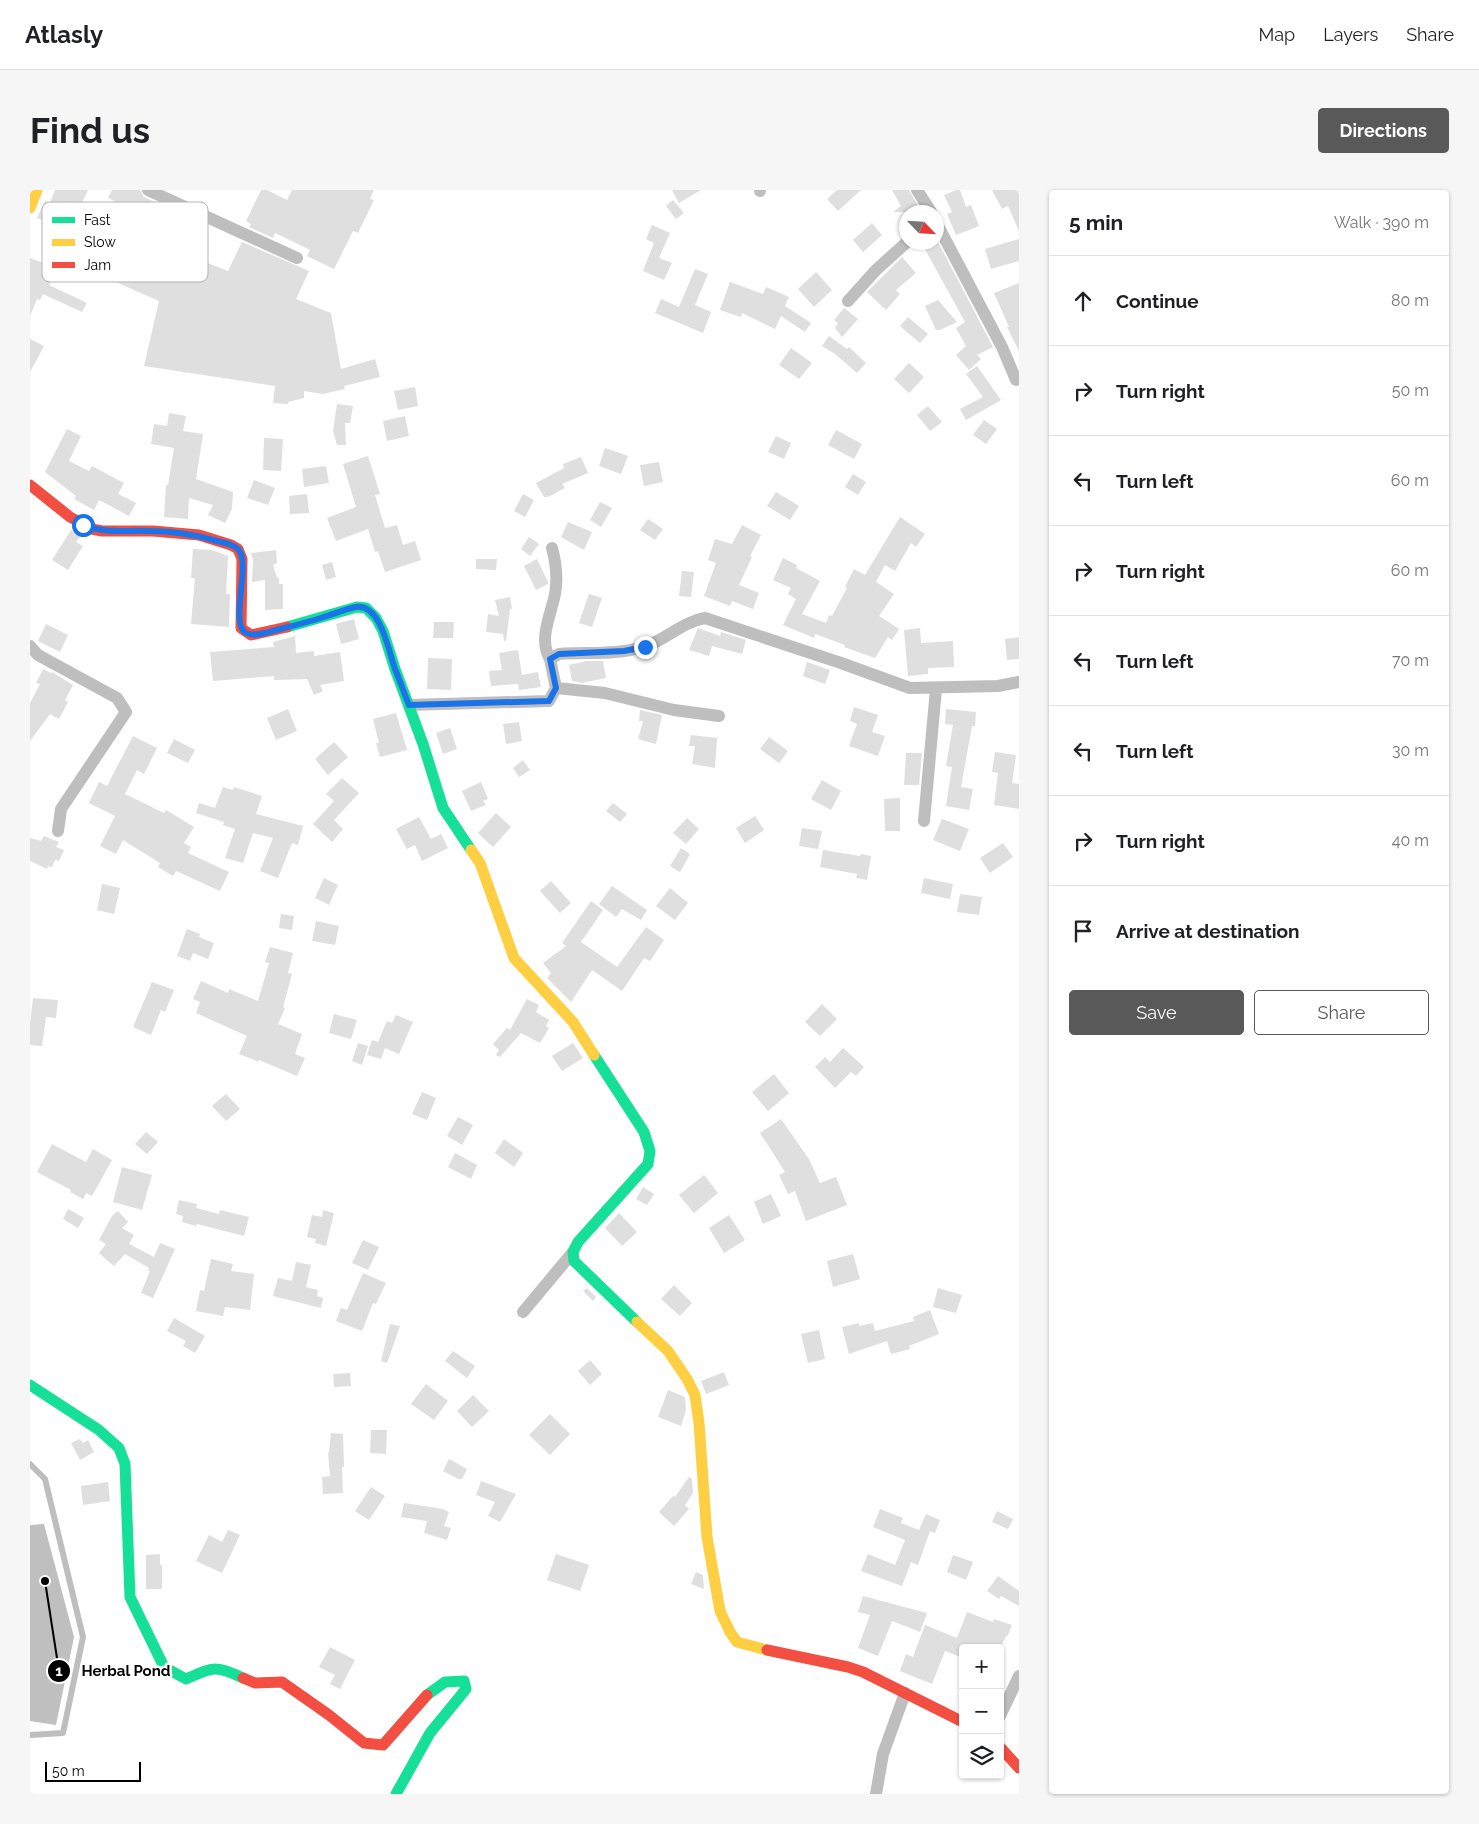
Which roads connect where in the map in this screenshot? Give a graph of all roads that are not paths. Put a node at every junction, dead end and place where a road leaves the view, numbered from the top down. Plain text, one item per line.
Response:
1 (37, 190) edge
2 (148, 190) edge
3 (917, 190) edge
4 (174, 202) edge
5 (927, 205) edge
6 (30, 208) edge
7 (208, 217) edge
8 (944, 237) edge
9 (899, 249) edge
10 (297, 258) dead end
11 (848, 301) dead end
12 (1016, 380) dead end
13 (30, 485) edge
14 (552, 548) dead end
15 (34, 651) edge
16 (550, 659) junction
17 (30, 666) edge
18 (1019, 682) edge
19 (556, 688) junction
20 (936, 689) junction
21 (409, 705) junction
22 (719, 716) dead end
23 (924, 821) dead end
24 (58, 832) dead end
25 (574, 1252) junction
26 (522, 1312) dead end
27 (30, 1385) edge
28 (30, 1464) edge
29 (1019, 1676) edge
30 (905, 1693) junction
31 (1004, 1708) edge
32 (959, 1720) edge
33 (30, 1735) edge
34 (1004, 1751) edge
35 (1019, 1768) edge
36 (396, 1794) edge
37 (876, 1794) edge

1 - 6 street
2 - 4 street
3 - 5 street
7 - 10 street
8 - 12 street
9 - 11 street
13 - 21 street
14 - 16 street
15 - 17 street
15 - 24 street
16 - 19 street
16 - 20 street
18 - 20 street
19 - 21 street
19 - 22 street
20 - 23 street
21 - 25 street
25 - 26 street
25 - 30 street
27 - 36 street
28 - 33 lane
29 - 31 street
30 - 32 street
30 - 37 street
34 - 35 street

